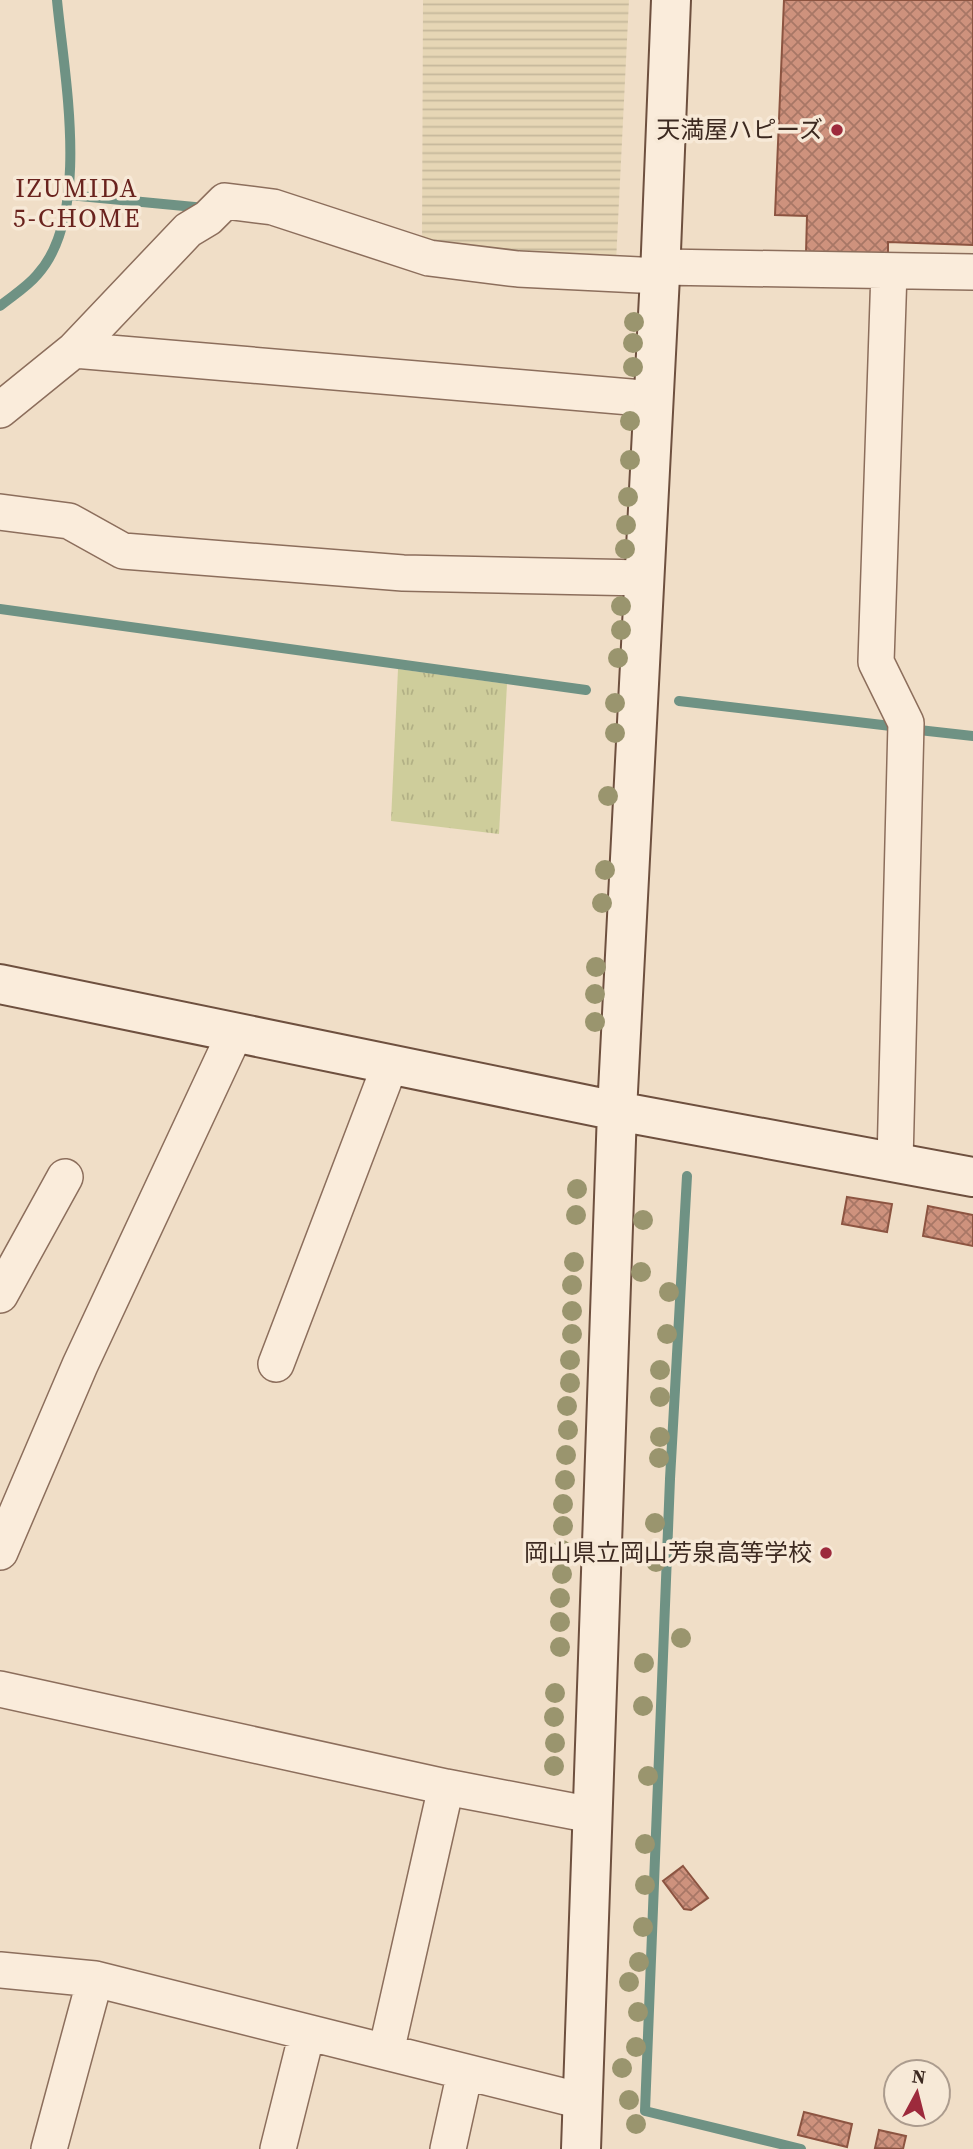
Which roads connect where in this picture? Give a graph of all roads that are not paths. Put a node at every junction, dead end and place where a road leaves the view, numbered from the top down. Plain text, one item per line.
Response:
1 (671, 0) edge
2 (660, 272) junction
3 (973, 272) edge
4 (888, 279) junction
5 (74, 350) junction
6 (654, 399) junction
7 (0, 410) edge
8 (0, 512) edge
9 (645, 578) junction
10 (0, 984) edge
11 (235, 1033) junction
12 (390, 1065) junction
13 (617, 1111) junction
14 (895, 1161) junction
15 (65, 1177) dead end
16 (973, 1177) edge
17 (0, 1295) edge
18 (276, 1364) dead end
19 (0, 1552) edge
20 (0, 1689) edge
21 (446, 1787) junction
22 (592, 1815) junction
23 (1, 1972) edge
24 (95, 1979) junction
25 (307, 2032) junction
26 (386, 2053) junction
27 (465, 2072) junction
28 (582, 2101) junction
29 (49, 2149) edge
30 (278, 2149) edge
31 (449, 2149) edge
32 (581, 2149) edge

1 - 2 street
2 - 4 street
2 - 5 street
2 - 6 street
3 - 4 street
4 - 14 street
5 - 6 street
5 - 7 street
6 - 9 street
8 - 9 street
9 - 13 street
10 - 11 street
11 - 12 street
11 - 19 street
12 - 13 street
12 - 18 street
13 - 14 street
13 - 22 street
14 - 16 street
15 - 17 street
20 - 21 street
21 - 22 street
21 - 26 street
22 - 28 street
23 - 24 street
24 - 25 street
24 - 29 street
25 - 26 street
25 - 30 street
26 - 27 street
27 - 28 street
27 - 31 street
28 - 32 street

